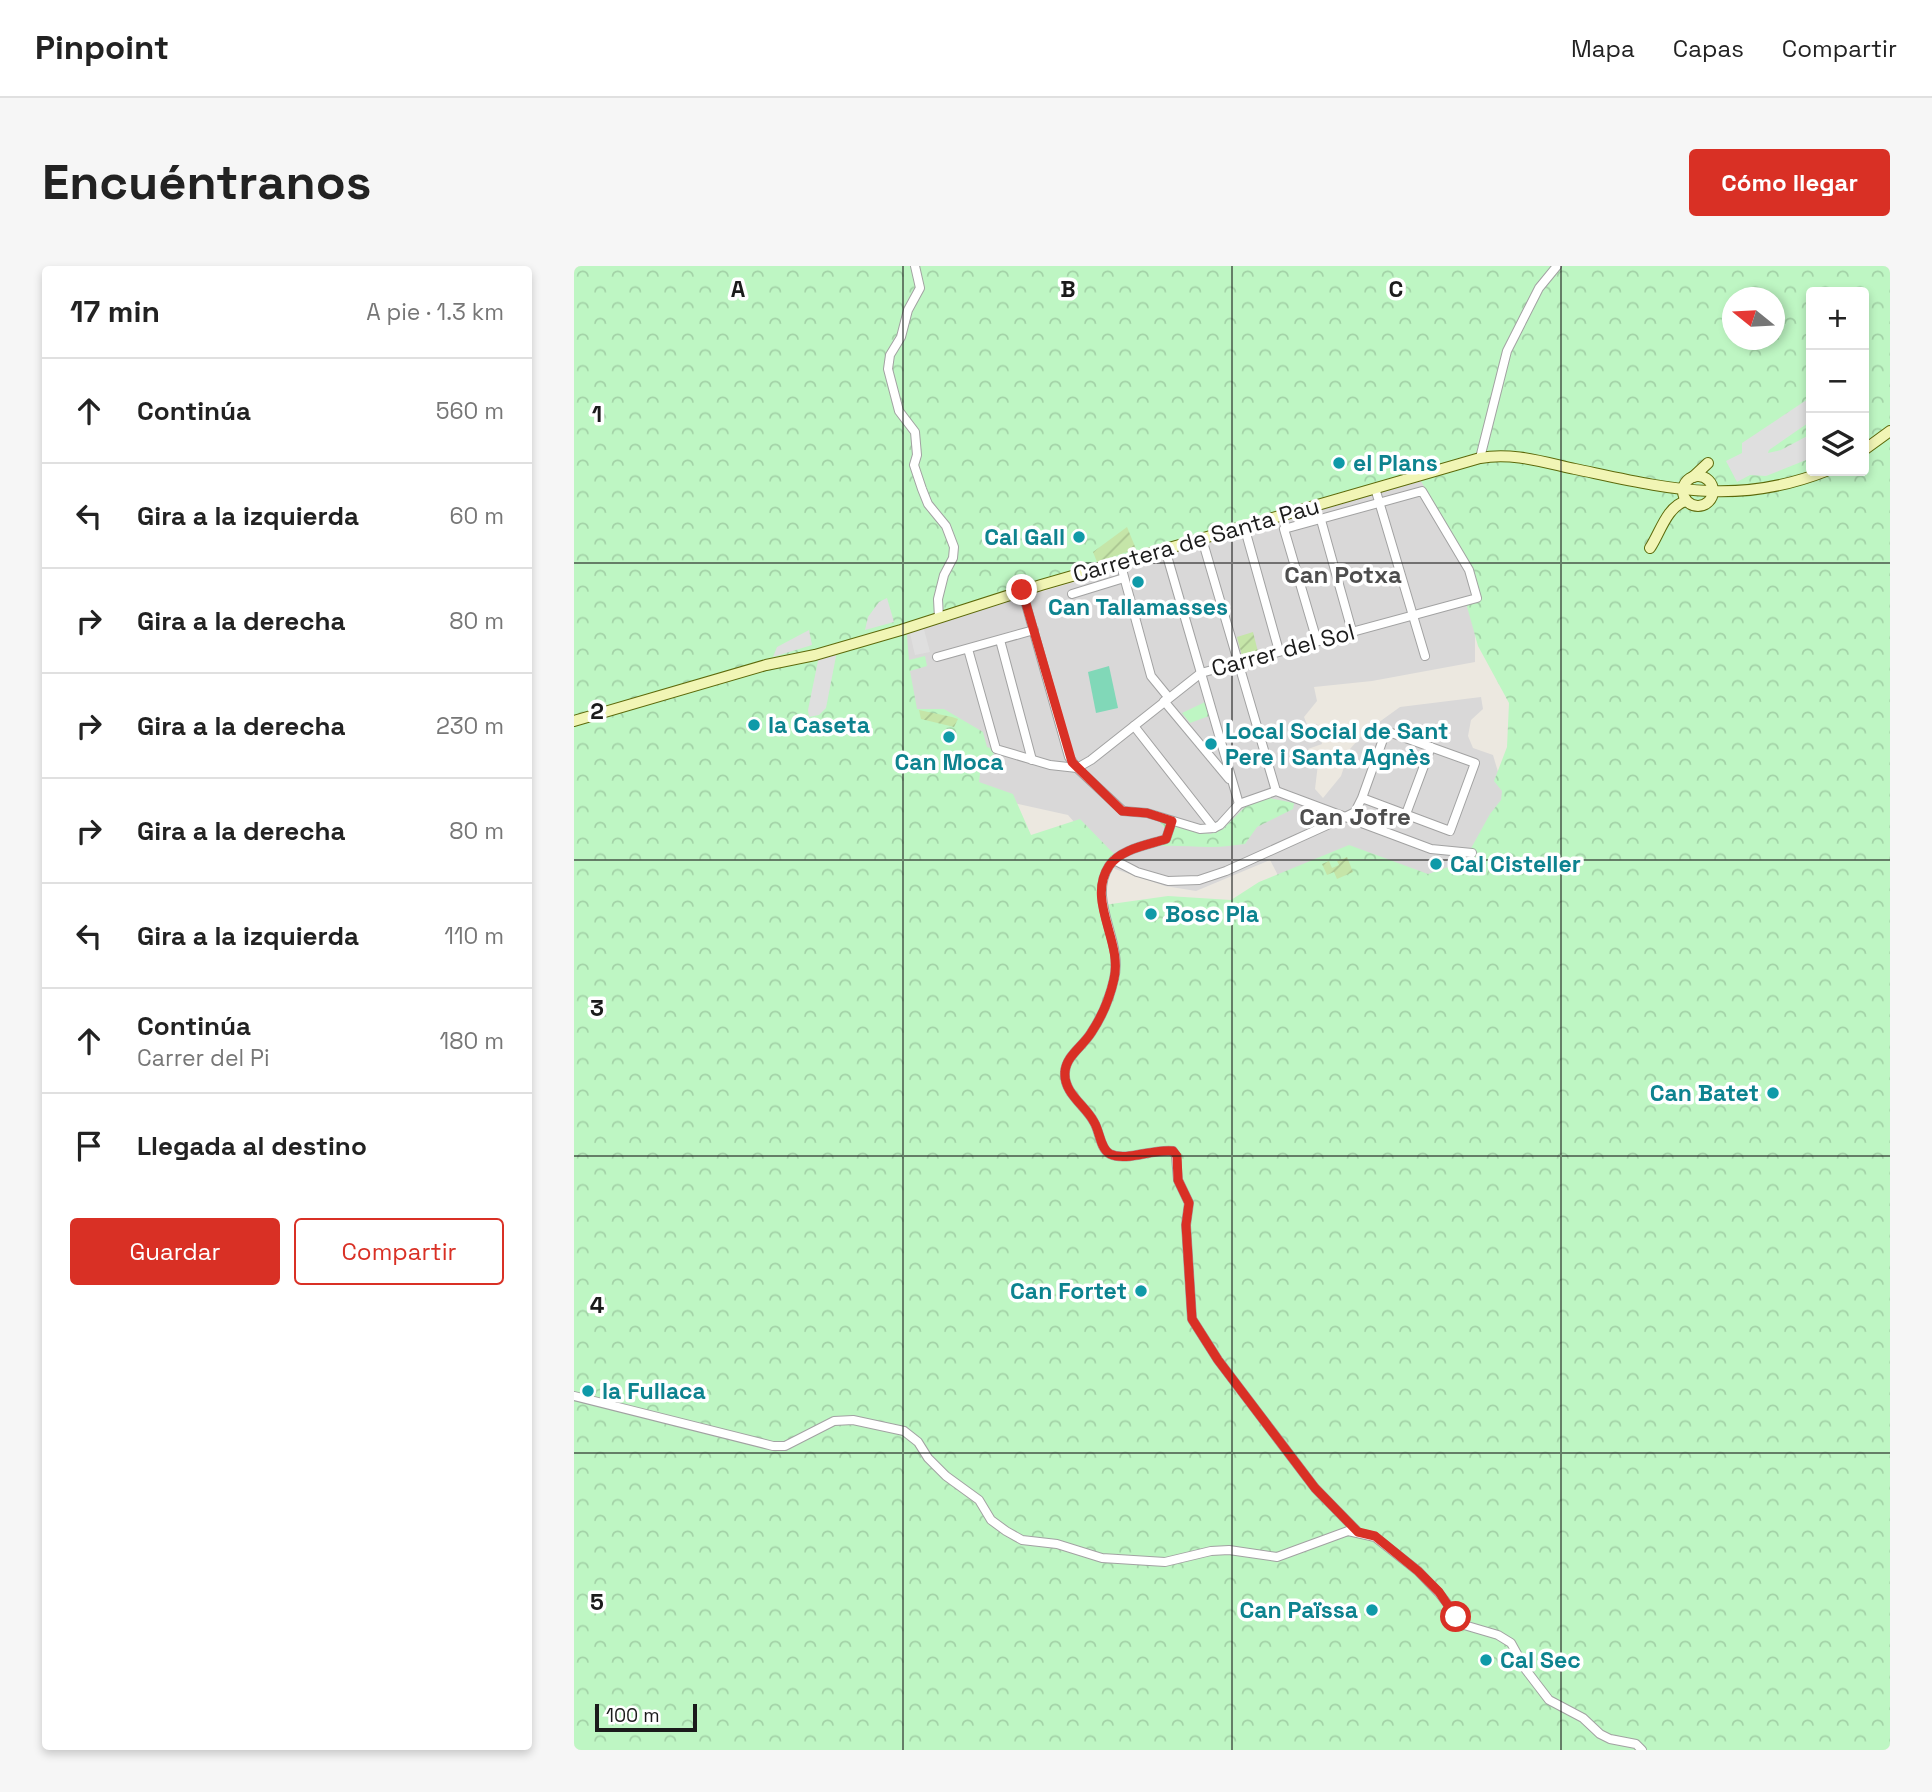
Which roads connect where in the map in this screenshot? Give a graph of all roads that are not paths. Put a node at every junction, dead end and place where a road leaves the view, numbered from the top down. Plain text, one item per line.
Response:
1 (915, 266) edge
2 (1557, 266) edge
3 (1890, 431) edge
4 (1869, 446) edge
5 (1480, 458) junction
6 (1813, 476) edge
7 (1664, 486) junction
8 (1688, 487) junction
9 (1375, 488) junction
10 (1713, 490) junction
11 (1380, 504) junction
12 (1321, 520) junction
13 (1244, 526) junction
14 (1202, 538) junction
15 (1650, 548) dead end
16 (1165, 549) junction
17 (1120, 562) junction
18 (1124, 578) junction
19 (1022, 590) junction
20 (1072, 594) dead end
21 (1413, 615) junction
22 (939, 618) junction
23 (1034, 630) junction
24 (1352, 631) junction
25 (1000, 640) junction
26 (1317, 641) junction
27 (968, 649) junction
28 (1279, 651) junction
29 (1426, 656) dead end
30 (937, 657) dead end
31 (1237, 663) junction
32 (1201, 673) junction
33 (1166, 700) junction
34 (574, 721) edge
35 (1134, 726) junction
36 (1431, 747) junction
37 (1032, 760) junction
38 (1077, 768) junction
39 (1231, 781) junction
40 (1276, 791) junction
41 (1362, 798) junction
42 (1239, 804) junction
43 (1406, 814) junction
44 (1345, 817) junction
45 (1172, 821) junction
46 (1214, 828) junction
47 (1472, 853) dead end
48 (1114, 860) junction
49 (574, 1396) edge
50 (1358, 1532) junction
51 (1642, 1750) edge

1 - 22 street
2 - 5 street
3 - 4 main road
5 - 7 main road, Carretera de Santa Pau
5 - 9 main road, Carretera de Santa Pau
6 - 10 main road
7 - 8 main road
7 - 8 main road
8 - 10 main road
8 - 10 main road
8 - 15 main road
9 - 11 street
9 - 13 main road, Carretera de Santa Pau
11 - 12 street
11 - 21 street
11 - 21 street, Carrer del Sol
12 - 24 street
12 - 26 street
13 - 14 main road, Carretera de Santa Pau
13 - 28 street
14 - 16 main road, Carretera de Santa Pau
14 - 31 street
16 - 17 main road, Carretera de Santa Pau
16 - 32 street
17 - 18 street
17 - 19 main road, Carretera de Santa Pau
18 - 20 street
18 - 33 street
19 - 22 main road, Carretera de Santa Pau
19 - 23 street
21 - 24 street, Carrer del Sol
21 - 29 street
22 - 34 main road, Carretera de Santa Pau
23 - 25 street
23 - 38 street
24 - 26 street, Carrer del Sol
25 - 27 street
25 - 37 street
26 - 28 street, Carrer del Sol
27 - 30 street
27 - 37 street
28 - 31 street, Carrer del Sol
31 - 32 street, Carrer del Sol
31 - 40 street
32 - 33 street, Carrer del Sol
32 - 39 street
33 - 35 street, Carrer del Sol
33 - 39 street
35 - 38 street, Carrer del Sol
35 - 46 street
36 - 41 street
36 - 43 street
36 - 43 street
37 - 38 street
38 - 45 street
39 - 42 street
40 - 42 street
40 - 44 street
41 - 43 street
41 - 44 street
42 - 46 street
44 - 47 street
44 - 48 street
45 - 46 street
45 - 48 street
48 - 50 street
49 - 50 street
50 - 51 street

